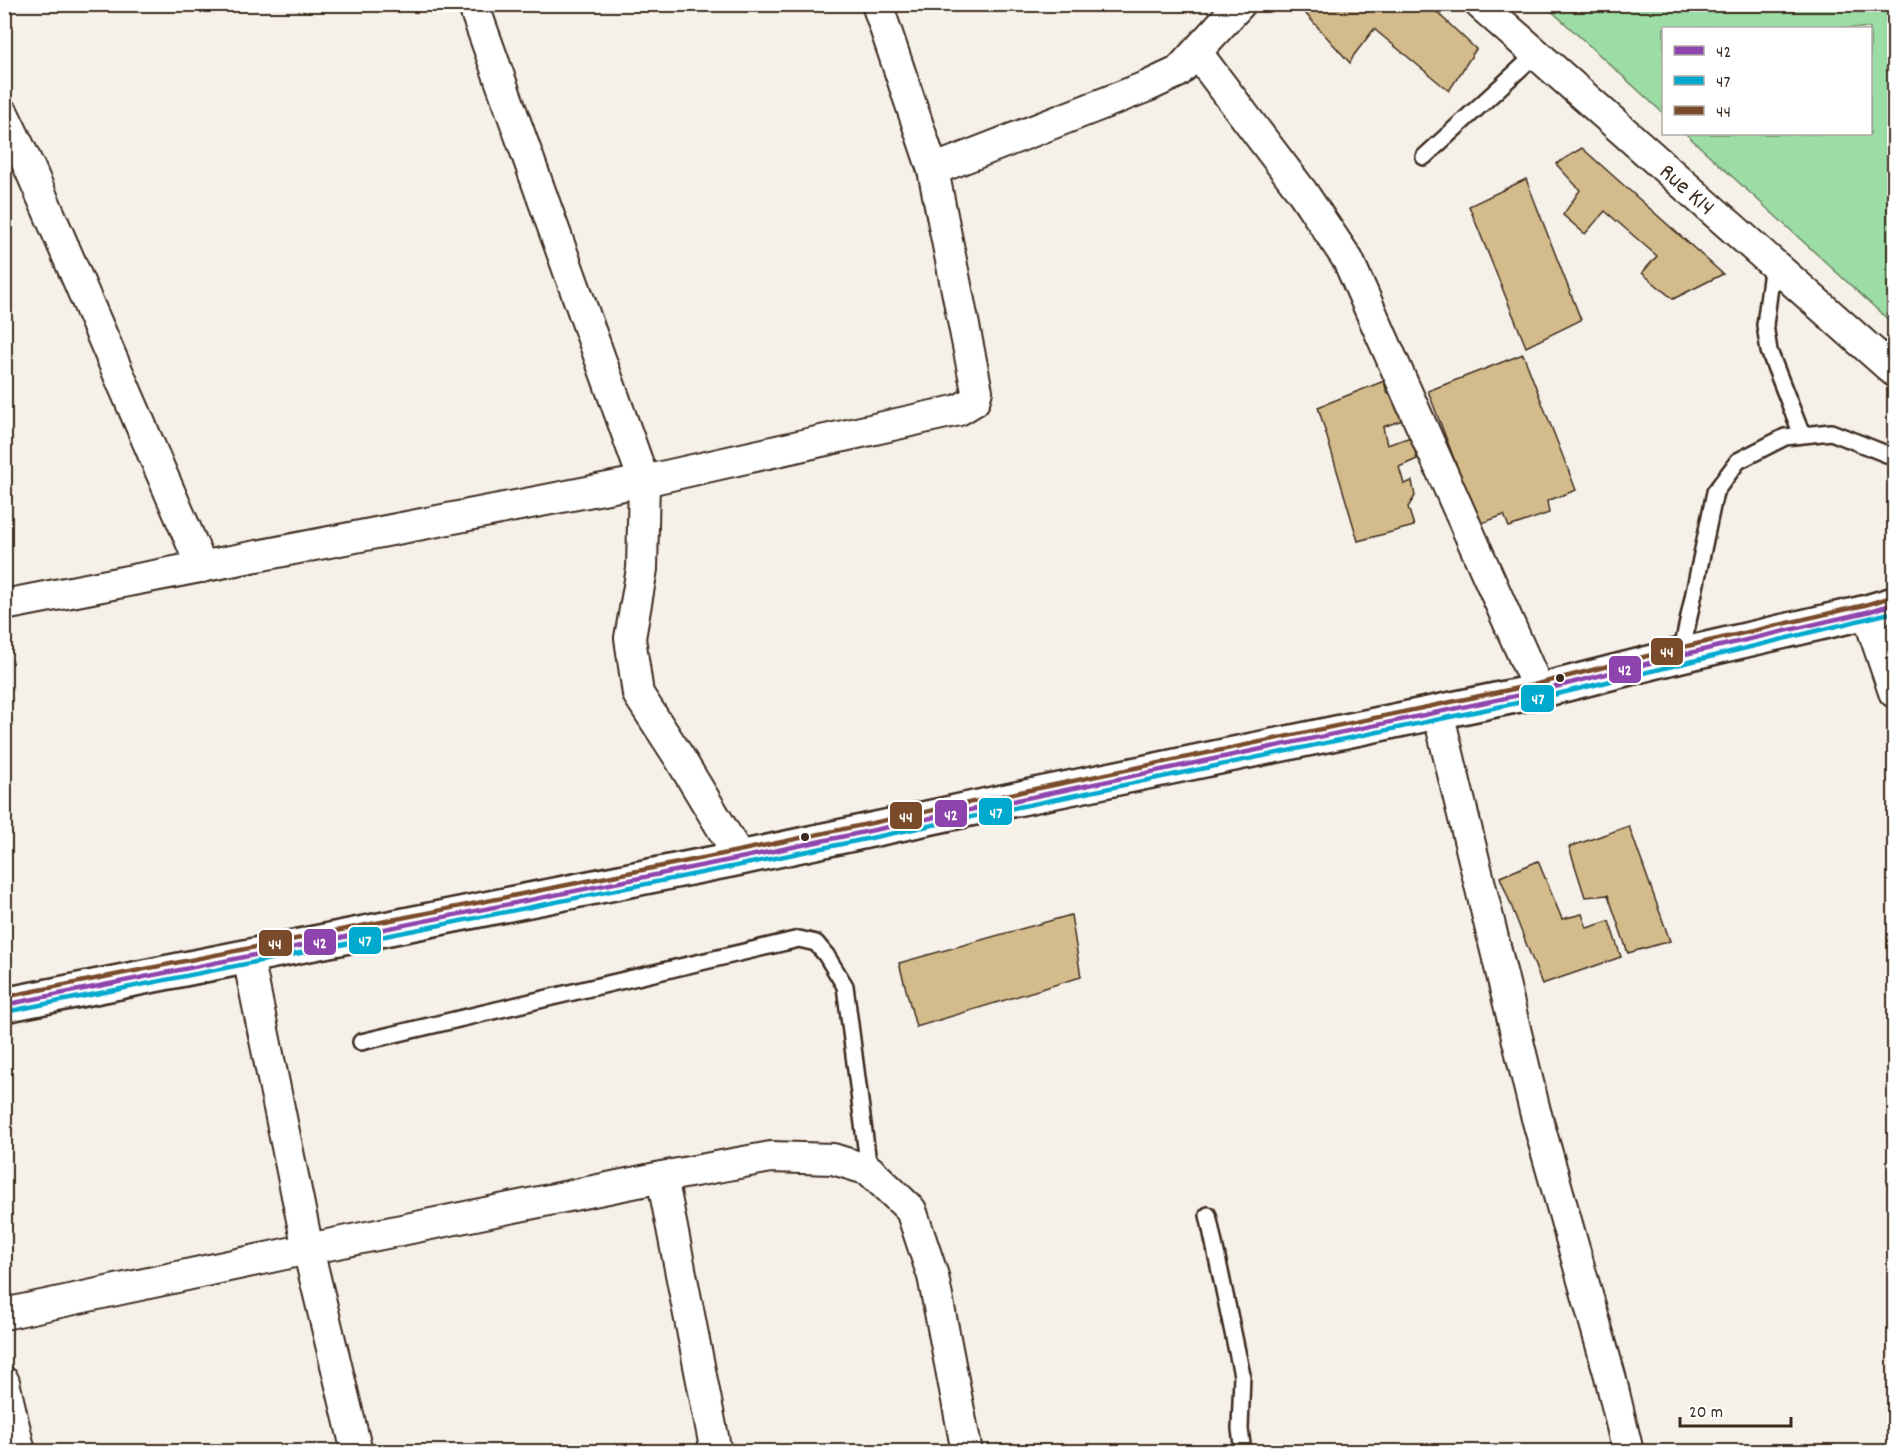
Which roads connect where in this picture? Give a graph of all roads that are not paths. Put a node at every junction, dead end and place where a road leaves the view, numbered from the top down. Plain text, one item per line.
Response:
1 (473, 4) edge
2 (877, 4) edge
3 (1240, 4) edge
4 (1480, 4) edge
5 (1197, 53) junction
6 (1536, 54) junction
7 (4, 116) edge
8 (1424, 157) dead end
9 (933, 170) junction
10 (1773, 263) junction
11 (1894, 371) edge
12 (1802, 435) junction
13 (1894, 457) edge
14 (644, 481) junction
15 (202, 567) junction
16 (4, 605) edge
17 (1881, 608) edge
18 (1681, 655) junction
19 (1539, 691) junction
20 (1894, 692) edge
21 (1438, 712) junction
22 (740, 858) junction
23 (248, 957) junction
24 (4, 1005) edge
25 (361, 1042) dead end
26 (869, 1170) junction
27 (663, 1177) junction
28 (1208, 1215) dead end
29 (308, 1249) junction
30 (4, 1314) edge
31 (4, 1382) edge
32 (20, 1452) edge
33 (357, 1452) edge
34 (716, 1452) edge
35 (967, 1452) edge
36 (1243, 1452) edge
37 (1628, 1452) edge

1 - 14 street
2 - 9 street
3 - 5 street
4 - 6 street, Rue K14
5 - 9 street
5 - 19 street
6 - 8 lane
6 - 10 street, Rue K14
7 - 15 street
9 - 14 street
10 - 11 street, Rue K14
10 - 12 lane
12 - 13 lane
12 - 18 lane
14 - 15 street
14 - 22 street
15 - 16 street
17 - 18 street
17 - 20 street
18 - 19 street
19 - 21 street
21 - 22 street
21 - 37 street
22 - 23 street
23 - 24 street
23 - 29 street
25 - 26 lane
26 - 27 street
26 - 35 street
27 - 29 street
27 - 34 street
28 - 36 lane
29 - 30 street
29 - 33 street
31 - 32 street

